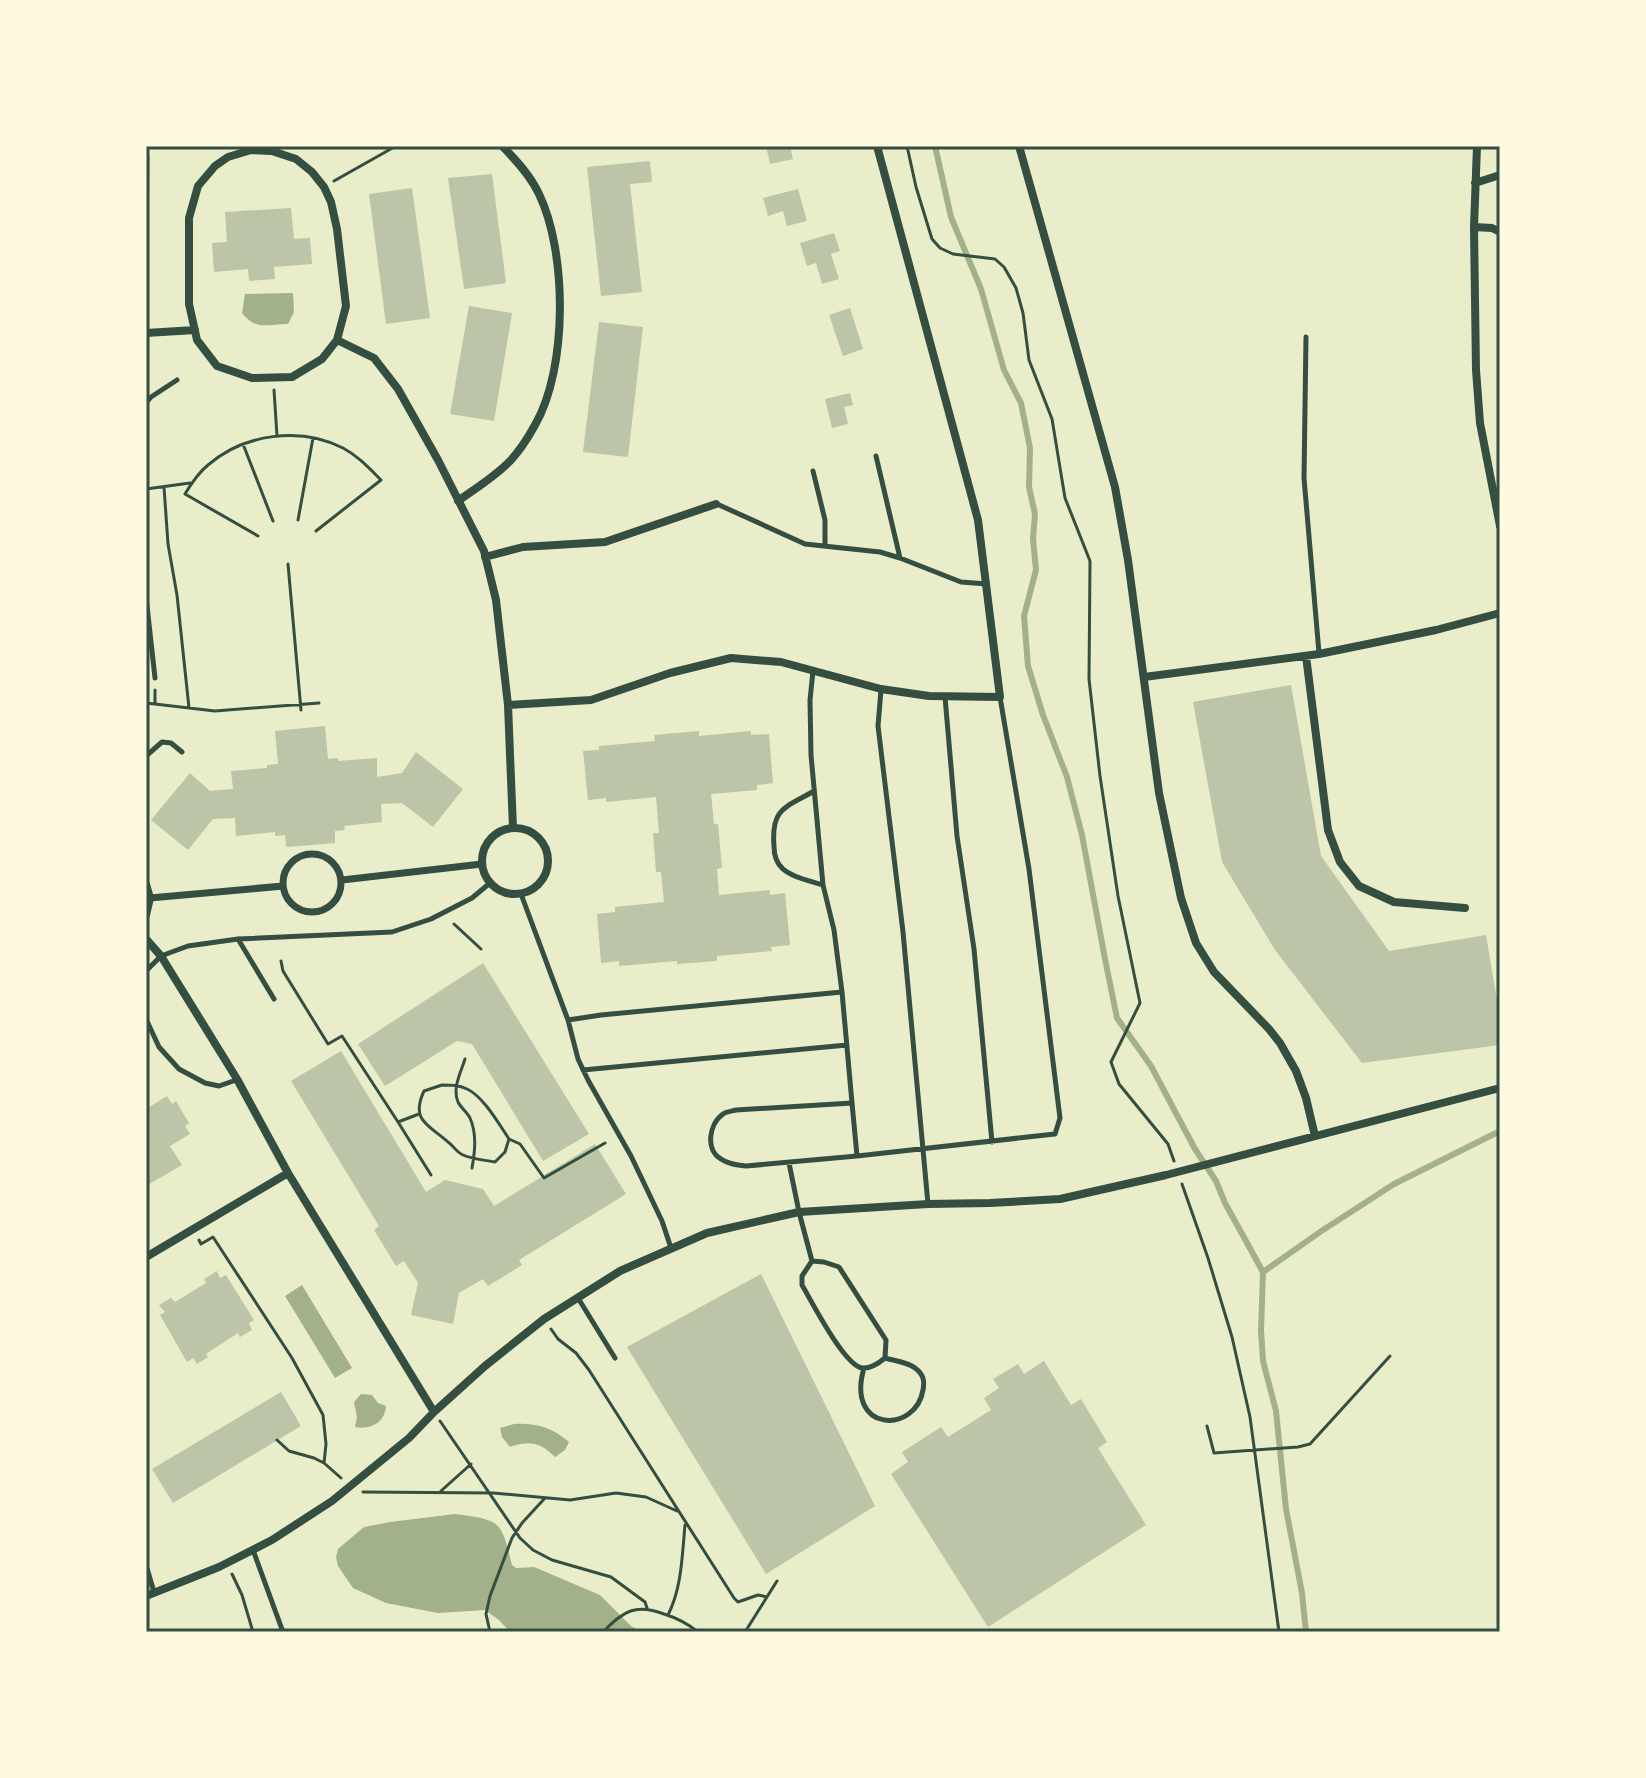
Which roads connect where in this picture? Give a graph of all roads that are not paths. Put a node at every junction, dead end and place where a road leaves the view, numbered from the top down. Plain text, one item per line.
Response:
1 (502, 146) edge
2 (877, 146) edge
3 (1019, 146) edge
4 (1477, 146) edge
5 (1500, 175) edge
6 (1475, 183) junction
7 (1474, 227) junction
8 (1500, 232) edge
9 (195, 330) junction
10 (146, 333) edge
11 (1306, 337) dead end
12 (337, 340) junction
13 (177, 380) dead end
14 (146, 403) edge
15 (876, 456) dead end
16 (813, 471) dead end
17 (458, 501) junction
18 (716, 504) joint
19 (1500, 526) edge
20 (825, 546) junction
21 (485, 557) junction
22 (900, 558) junction
23 (987, 584) junction
24 (146, 597) edge
25 (1500, 613) edge
26 (1319, 654) junction
27 (1306, 656) junction
28 (813, 670) junction
29 (1144, 677) junction
30 (155, 678) dead end
31 (881, 689) junction
32 (945, 697) junction
33 (1000, 697) junction
34 (508, 705) junction
35 (182, 752) dead end
36 (146, 756) edge
37 (814, 791) junction
38 (513, 828) junction
39 (482, 864) junction
40 (342, 880) junction
41 (490, 883) junction
42 (146, 884) edge
43 (823, 885) junction
44 (283, 886) junction
45 (521, 894) junction
46 (150, 898) junction
47 (1465, 908) dead end
48 (146, 915) edge
49 (146, 939) edge
50 (238, 939) junction
51 (161, 956) junction
52 (146, 971) edge
53 (842, 992) junction
54 (274, 999) dead end
55 (146, 1019) edge
56 (568, 1020) junction
57 (847, 1045) junction
58 (583, 1070) junction
59 (237, 1079) junction
60 (1500, 1088) edge
61 (852, 1103) junction
62 (1315, 1136) junction
63 (992, 1142) junction
64 (924, 1149) junction
65 (857, 1156) junction
66 (789, 1163) junction
67 (288, 1173) junction
68 (928, 1204) junction
69 (799, 1212) junction
70 (671, 1248) junction
71 (146, 1257) edge
72 (812, 1261) junction
73 (578, 1298) junction
74 (615, 1358) dead end
75 (885, 1358) junction
76 (864, 1368) junction
77 (434, 1412) junction
78 (253, 1549) junction
79 (146, 1565) edge
80 (150, 1594) edge
81 (283, 1632) edge

1 - 17 street
2 - 23 street
3 - 29 street
4 - 6 street
5 - 6 street
6 - 7 street
7 - 8 street
7 - 19 street
9 - 10 street
9 - 12 street
9 - 12 street
11 - 26 lane
12 - 17 street
13 - 14 lane
15 - 22 lane
16 - 20 lane
17 - 21 street
18 - 20 lane
18 - 21 street
20 - 22 lane
21 - 34 street
22 - 23 lane
23 - 33 street
24 - 30 lane
25 - 26 street
26 - 27 street
27 - 29 street
27 - 47 street
28 - 31 street
28 - 34 street
28 - 37 lane
29 - 62 street
31 - 32 street
31 - 64 lane
32 - 33 street
32 - 63 lane
33 - 63 lane
34 - 38 street
35 - 36 lane
37 - 43 lane
37 - 43 lane
38 - 39 street
38 - 45 street
39 - 40 street
39 - 41 street
40 - 44 street
40 - 44 street
41 - 45 street
41 - 50 lane
42 - 46 street
43 - 53 lane
44 - 46 street
45 - 56 lane
46 - 48 street
49 - 51 street
50 - 51 lane
50 - 54 lane
51 - 52 lane
51 - 59 street
53 - 56 lane
53 - 57 lane
55 - 59 lane
56 - 58 lane
57 - 58 lane
57 - 61 lane
58 - 70 lane
59 - 67 street
60 - 62 street
61 - 65 lane
61 - 66 lane
62 - 68 street
63 - 64 lane
64 - 65 lane
64 - 68 lane
65 - 66 lane
66 - 69 lane
67 - 71 street
67 - 77 street
68 - 69 street
69 - 70 street
69 - 72 lane
70 - 73 street
72 - 75 lane
72 - 76 lane
73 - 74 lane
73 - 77 street
75 - 76 lane
75 - 76 lane
77 - 78 street
78 - 80 street
78 - 81 lane
79 - 80 lane

